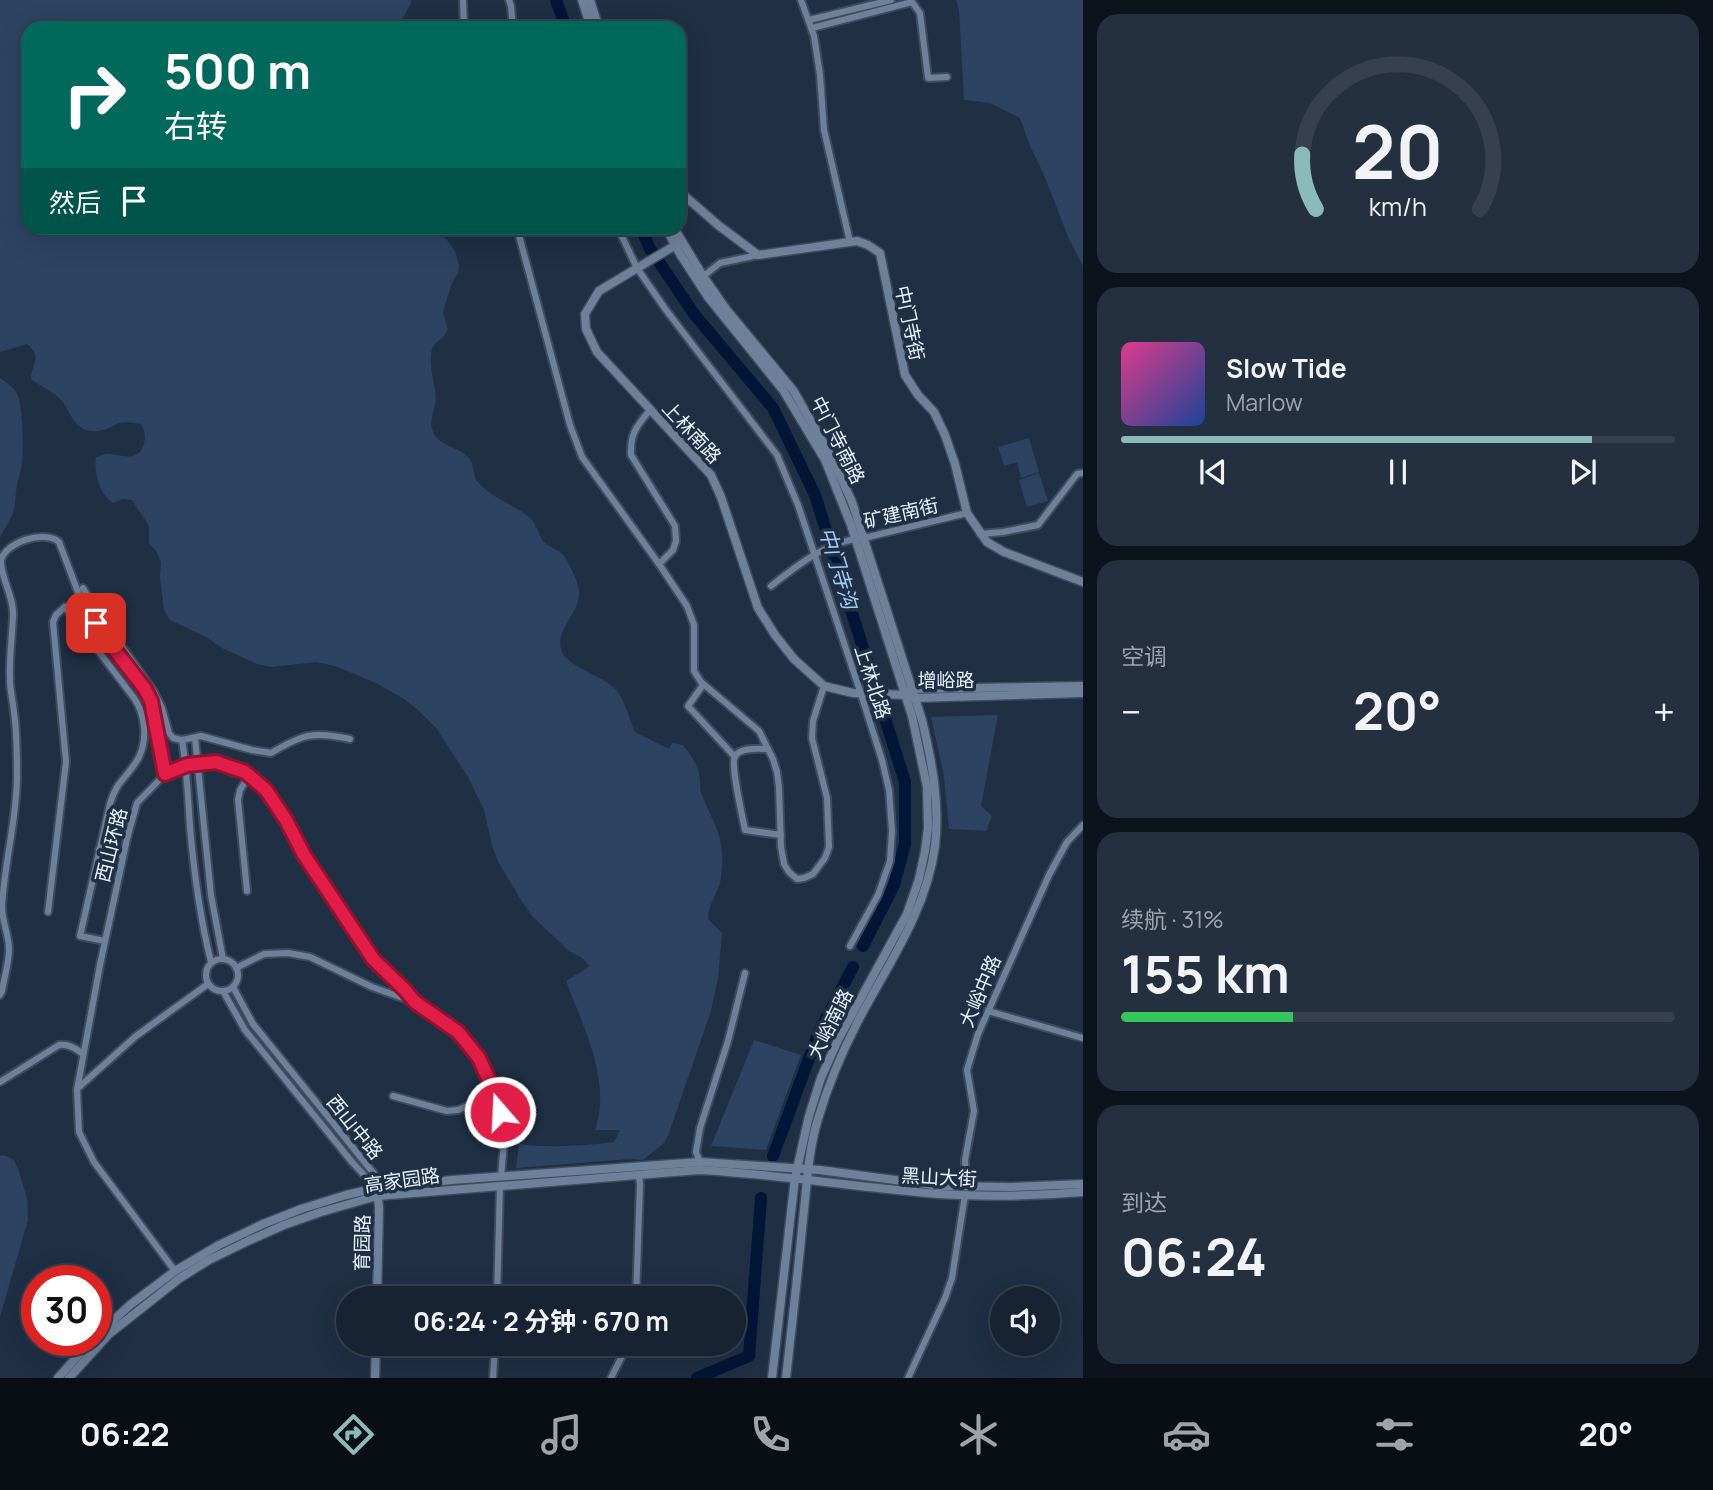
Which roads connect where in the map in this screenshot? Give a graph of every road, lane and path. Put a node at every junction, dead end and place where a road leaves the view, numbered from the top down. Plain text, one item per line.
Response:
1 (463, 0) edge
2 (509, 0) edge
3 (582, 0) edge
4 (590, 0) edge
5 (801, 0) edge
6 (891, 0) edge
7 (809, 20) junction
8 (464, 21) edge
9 (512, 21) edge
10 (589, 21) edge
11 (597, 21) edge
12 (812, 28) junction
13 (947, 77) dead end
14 (686, 197) edge
15 (519, 235) edge
16 (621, 235) edge
17 (671, 235) edge
18 (676, 235) edge
19 (850, 242) junction
20 (678, 244) junction
21 (758, 255) junction
22 (637, 268) junction
23 (700, 279) junction
24 (650, 410) junction
25 (1083, 473) edge
26 (967, 513) junction
27 (980, 534) junction
28 (859, 538) junction
29 (813, 554) junction
30 (659, 564) junction
31 (1083, 582) edge
32 (771, 586) dead end
33 (83, 588) dead end
34 (703, 685) junction
35 (824, 686) junction
36 (1083, 686) edge
37 (908, 692) junction
38 (866, 694) junction
39 (1083, 694) edge
40 (914, 698) junction
41 (195, 738) junction
42 (350, 739) dead end
43 (182, 740) junction
44 (768, 749) junction
45 (735, 757) junction
46 (198, 764) junction
47 (187, 765) junction
48 (165, 774) junction
49 (249, 776) junction
50 (1083, 825) edge
51 (781, 835) junction
52 (99, 849) junction
53 (123, 856) junction
54 (247, 891) dead end
55 (48, 912) dead end
56 (105, 941) junction
57 (850, 946) dead end
58 (223, 959) junction
59 (211, 962) junction
60 (236, 968) junction
61 (745, 973) dead end
62 (208, 984) junction
63 (233, 987) junction
64 (223, 991) junction
65 (0, 995) edge
66 (415, 1002) junction
67 (988, 1012) junction
68 (1083, 1038) edge
69 (83, 1054) junction
70 (0, 1082) edge
71 (76, 1090) junction
72 (495, 1094) junction
73 (393, 1096) dead end
74 (700, 1162) junction
75 (796, 1168) junction
76 (808, 1170) junction
77 (639, 1175) junction
78 (795, 1178) junction
79 (807, 1180) junction
80 (501, 1181) junction
81 (1083, 1184) edge
82 (965, 1191) junction
83 (377, 1192) junction
84 (1083, 1192) edge
85 (175, 1270) junction
86 (377, 1286) edge
87 (497, 1286) edge
88 (636, 1286) edge
89 (112, 1321) edge
90 (78, 1356) edge
91 (376, 1356) edge
92 (495, 1356) edge
93 (622, 1356) edge
94 (58, 1378) edge
95 (69, 1378) edge
96 (375, 1378) edge
97 (494, 1378) edge
98 (611, 1378) edge
99 (772, 1378) edge
100 (786, 1378) edge
101 (908, 1378) edge

1 - 8 street
2 - 9 street
3 - 10 main road
4 - 11 main road
5 - 7 street
6 - 7 street
7 - 12 street
12 - 13 street
12 - 19 street
14 - 21 main road
15 - 30 street
16 - 22 street, 上林北路
17 - 20 main road, 中门寺南路
18 - 20 main road, 中门寺南路
19 - 21 main road
19 - 26 main road, 中门寺街
20 - 22 main road, 上林南路
20 - 23 main road, 中门寺南路
21 - 23 street
22 - 24 main road, 上林南路
22 - 29 street, 上林北路
23 - 28 main road, 中门寺南路
24 - 30 street
24 - 35 main road, 上林南路
25 - 27 street
26 - 27 main road, 中门寺街
26 - 28 street, 矿建南街
27 - 31 main road, 中门寺街
28 - 29 street, 矿建南街
28 - 37 main road, 中门寺南路
29 - 32 street, 矿建南街
29 - 38 street, 上林北路
30 - 34 street
33 - 43 street
34 - 44 street
34 - 45 street
35 - 38 main road, 上林南路
35 - 51 street
36 - 37 main road, 增峪路
37 - 38 main road, 上林南路
37 - 40 main road, 增峪路
37 - 75 main road, 大峪南路
38 - 57 street, 上林北路
39 - 40 main road, 增峪路
40 - 76 main road, 大峪南路
41 - 42 street
41 - 43 street
41 - 46 street
43 - 47 street
44 - 45 street
44 - 51 street
45 - 51 street
46 - 47 street, 西山环路
46 - 49 street, 西山环路
46 - 58 street
47 - 48 street, 西山环路
47 - 59 street
48 - 53 street, 西山环路
48 - 65 street
49 - 54 street
49 - 66 street, 西山环路
50 - 67 street, 大峪中路
52 - 53 street
52 - 55 street
52 - 56 street
53 - 56 street, 西山环路
56 - 69 street, 西山环路
58 - 59 street
58 - 60 street
59 - 62 street
60 - 63 street
60 - 66 street
61 - 74 street
62 - 64 street
62 - 71 street
63 - 64 street
63 - 83 street, 西山中路
64 - 83 street, 西山中路
66 - 72 street, 西山环路
67 - 68 street
67 - 82 street, 大峪中路
69 - 70 street
69 - 71 street, 西山环路
71 - 85 street, 西山环路
72 - 73 street
72 - 80 street, 西山环路
74 - 75 main road, 高家园路
74 - 80 main road, 高家园路
75 - 76 main road, 黑山大街
75 - 78 main road, 大峪南路
76 - 79 main road, 大峪南路
76 - 82 main road, 黑山大街
77 - 78 main road, 高家园路
77 - 80 main road, 高家园路
77 - 88 street
78 - 79 main road, 黑山大街
78 - 99 main road, 大峪南路
79 - 82 main road, 黑山大街
79 - 100 main road, 大峪南路
80 - 83 main road, 高家园路
80 - 87 street, 西山环路
81 - 82 main road, 黑山大街
82 - 84 main road, 黑山大街
82 - 101 street, 大峪中路
83 - 85 main road, 高家园路
83 - 86 main road, 育园路
83 - 95 main road, 高家园路
85 - 89 main road, 高家园路
90 - 94 main road
91 - 96 main road
92 - 97 street
93 - 98 street

